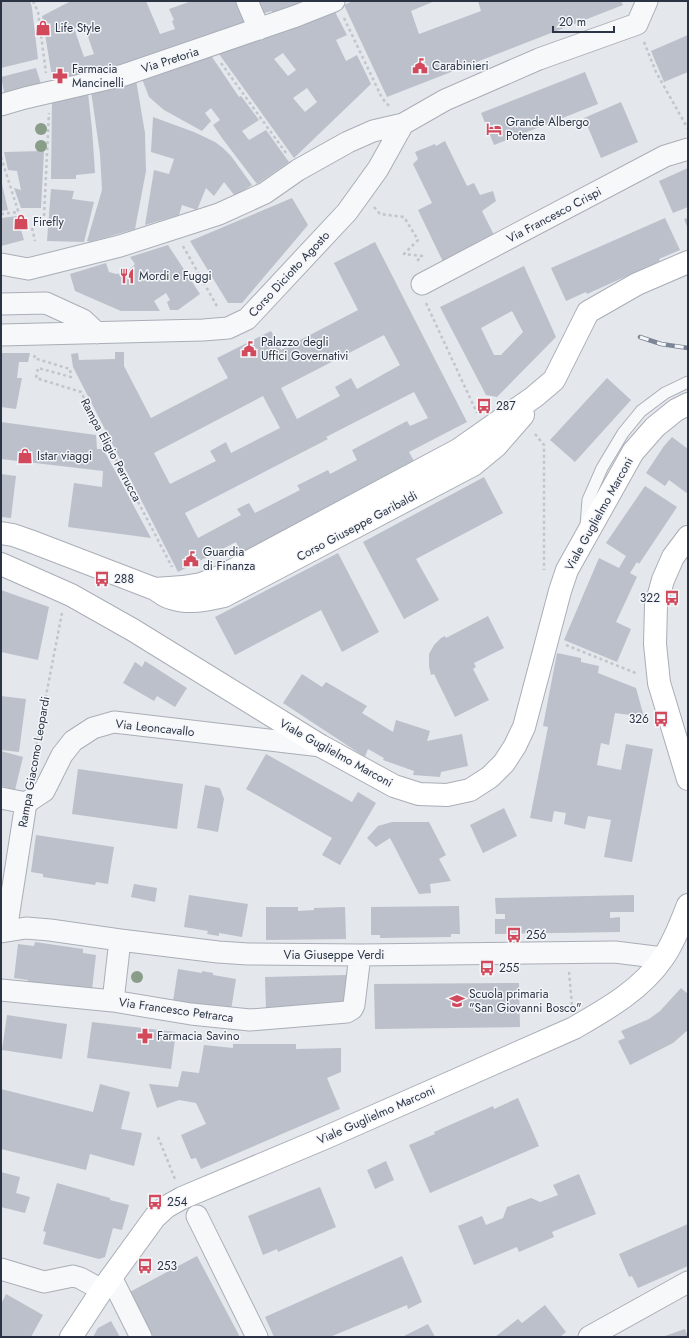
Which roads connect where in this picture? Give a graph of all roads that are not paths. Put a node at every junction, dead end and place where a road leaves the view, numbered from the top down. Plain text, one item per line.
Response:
1 (247, 1) edge
2 (646, 1) edge
3 (338, 8) edge
4 (259, 29) junction
5 (1, 105) edge
6 (403, 124) junction
7 (688, 150) edge
8 (688, 262) edge
9 (1, 264) edge
10 (422, 284) road end
11 (1, 304) edge
12 (97, 333) junction
13 (1, 335) edge
14 (688, 382) edge
15 (534, 397) junction
16 (688, 404) edge
17 (1, 534) edge
18 (688, 537) edge
19 (585, 539) junction
20 (1, 564) edge
21 (155, 589) junction
22 (682, 743) edge
23 (321, 746) junction
24 (688, 779) edge
25 (1, 798) edge
26 (26, 803) junction
27 (9, 870) edge
28 (688, 905) edge
29 (4, 931) edge
30 (120, 940) junction
31 (360, 955) junction
32 (663, 958) junction
33 (1, 990) edge
34 (113, 1001) junction
35 (198, 1216) dead end
36 (1, 1269) edge
37 (688, 1282) edge
38 (106, 1283) junction
39 (71, 1337) edge
40 (141, 1337) edge
41 (256, 1337) edge
42 (589, 1337) edge

1 - 4 street
2 - 6 street
3 - 4 street, Via Pretoria
4 - 5 street, Via Pretoria
6 - 9 street
6 - 12 street, Corso Diciotto Agosto
7 - 10 street, Via Francesco Crispi
8 - 15 street, Corso Giuseppe Garibaldi
11 - 12 street
12 - 13 street, Corso Diciotto Agosto
14 - 19 lane
15 - 21 street, Corso Giuseppe Garibaldi
15 - 21 street, Corso Giuseppe Garibaldi
16 - 19 street, Viale Guglielmo Marconi
17 - 21 street, Corso Giuseppe Garibaldi
18 - 22 street
19 - 23 street, Viale Guglielmo Marconi
20 - 23 street, Viale Guglielmo Marconi
22 - 24 street
23 - 26 street, Via Leoncavallo
25 - 26 street
26 - 27 street, Rampa Giacomo Leopardi
27 - 29 street, Rampa Giacomo Leopardi
28 - 32 street, Viale Guglielmo Marconi
29 - 30 street, Via Giuseppe Verdi
30 - 31 street, Via Giuseppe Verdi
30 - 34 street
31 - 32 street, Via Giuseppe Verdi
31 - 34 street, Via Francesco Petrarca
32 - 38 street, Viale Guglielmo Marconi
33 - 34 street, Via Francesco Petrarca
35 - 41 street
36 - 38 street
37 - 42 street
38 - 39 street, Viale Guglielmo Marconi
38 - 40 street

